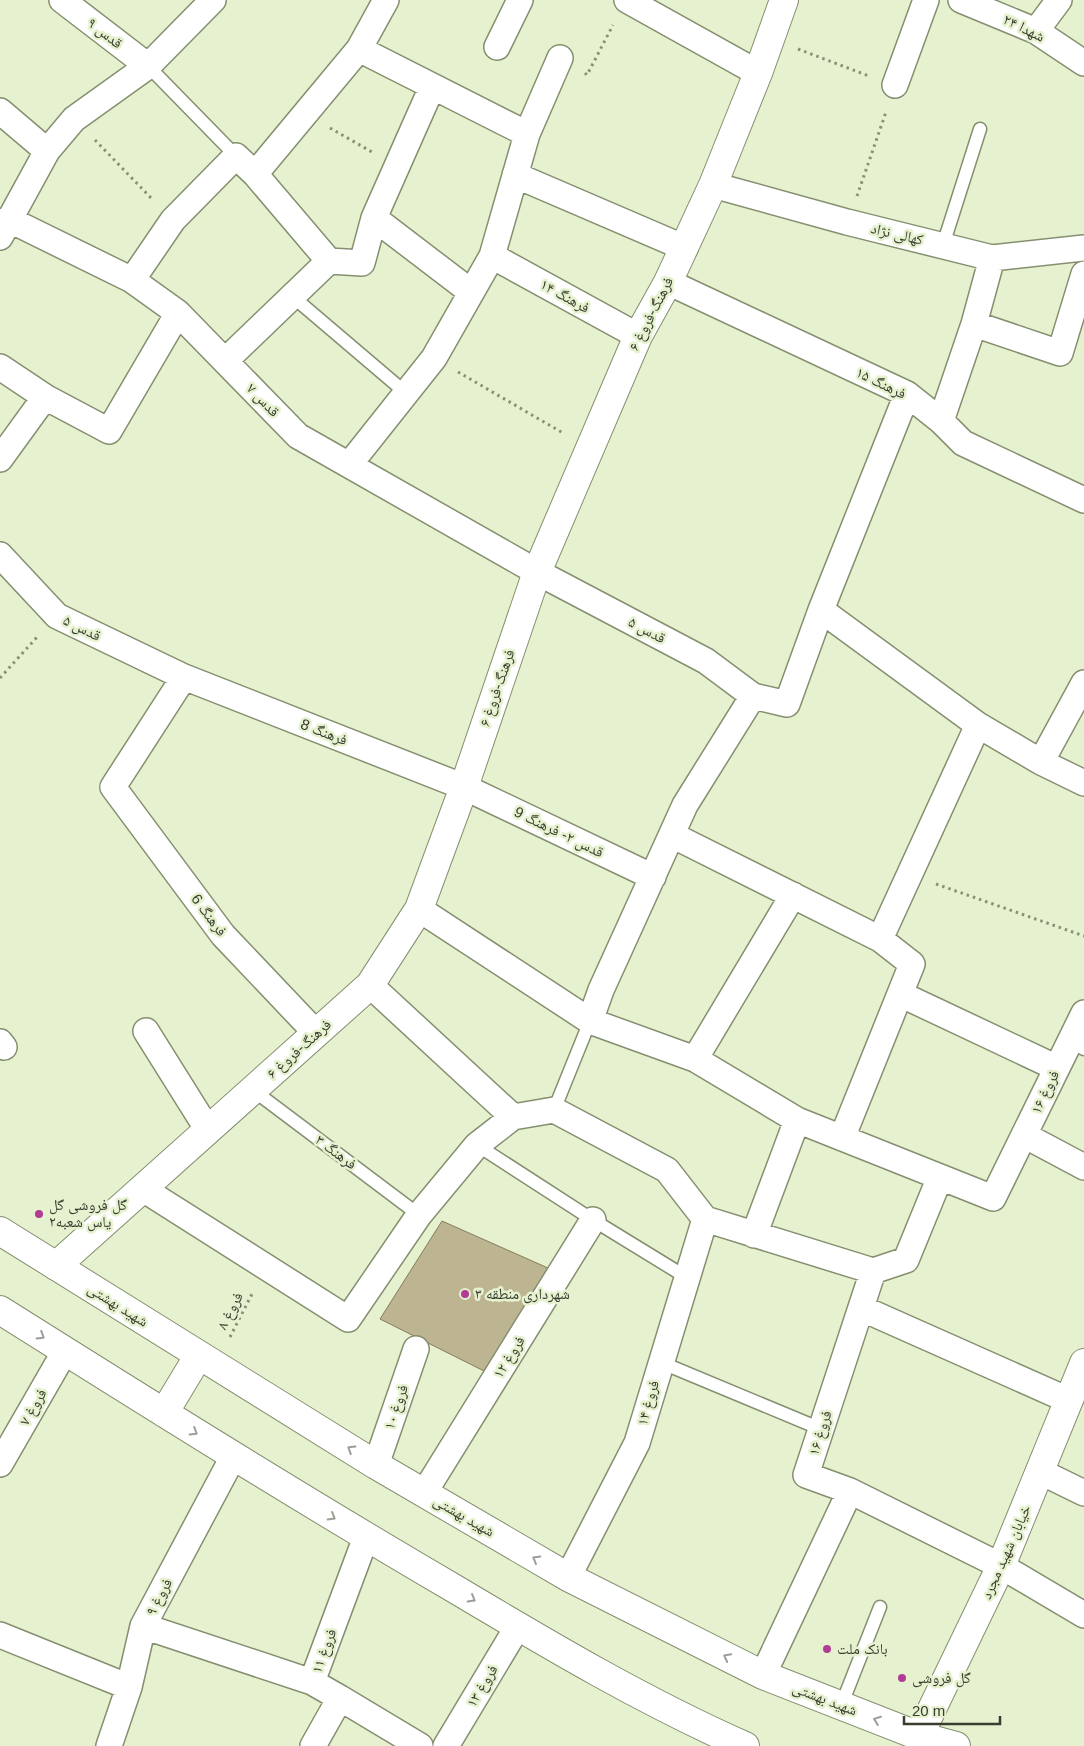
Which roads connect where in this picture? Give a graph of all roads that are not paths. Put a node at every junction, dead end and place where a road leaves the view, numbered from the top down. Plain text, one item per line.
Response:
1 (62, 0) edge
2 (213, 0) edge
3 (386, 0) edge
4 (520, 0) edge
5 (784, 0) edge
6 (926, 0) edge
7 (961, 0) edge
8 (1059, 0) edge
9 (622, 8) edge
10 (1036, 31) junction
11 (497, 47) dead end
12 (359, 48) junction
13 (560, 58) road end
14 (1084, 63) edge
15 (148, 66) junction
16 (758, 73) junction
17 (895, 85) road end
18 (432, 87) junction
19 (0, 111) edge
20 (980, 129) dead end
21 (527, 134) junction
22 (47, 151) junction
23 (236, 156) junction
24 (256, 174) junction
25 (515, 175) junction
26 (713, 185) junction
27 (374, 218) junction
28 (3, 224) edge
29 (943, 245) junction
30 (685, 248) junction
31 (1084, 248) edge
32 (492, 256) junction
33 (992, 258) junction
34 (329, 261) junction
35 (1084, 274) edge
36 (132, 280) junction
37 (668, 282) junction
38 (471, 292) junction
39 (292, 296) junction
40 (178, 313) junction
41 (974, 324) junction
42 (638, 336) junction
43 (225, 361) junction
44 (0, 367) edge
45 (406, 393) junction
46 (907, 394) junction
47 (45, 397) junction
48 (941, 421) junction
49 (0, 459) edge
50 (349, 465) junction
51 (1084, 500) edge
52 (0, 555) edge
53 (537, 572) junction
54 (820, 610) junction
55 (184, 677) junction
56 (1084, 683) edge
57 (753, 696) junction
58 (978, 725) junction
59 (1041, 762) junction
60 (1084, 783) edge
61 (464, 787) junction
62 (672, 835) junction
63 (653, 877) junction
64 (793, 895) junction
65 (419, 909) junction
66 (880, 939) junction
67 (370, 986) junction
68 (900, 994) junction
69 (1084, 1013) edge
70 (590, 1021) junction
71 (146, 1031) dead end
72 (316, 1034) junction
73 (1077, 1045) edge
74 (695, 1059) junction
75 (1057, 1068) junction
76 (253, 1090) junction
77 (554, 1110) junction
78 (513, 1117) junction
79 (797, 1120) junction
80 (208, 1130) junction
81 (1024, 1135) junction
82 (842, 1138) junction
83 (477, 1144) junction
84 (1084, 1167) edge
85 (940, 1177) junction
86 (143, 1189) junction
87 (419, 1215) junction
88 (705, 1219) junction
89 (593, 1220) junction
90 (0, 1230) edge
91 (754, 1235) junction
92 (56, 1266) junction
93 (873, 1271) junction
94 (686, 1277) junction
95 (861, 1308) junction
96 (0, 1310) edge
97 (416, 1349) dead end
98 (65, 1351) junction
99 (207, 1361) junction
100 (660, 1362) junction
101 (1084, 1363) edge
102 (1068, 1400) junction
103 (164, 1413) junction
104 (821, 1429) junction
105 (233, 1457) junction
106 (0, 1464) edge
107 (376, 1465) junction
108 (1041, 1472) junction
109 (850, 1491) junction
110 (424, 1493) junction
111 (1084, 1494) edge
112 (366, 1537) junction
113 (1001, 1566) junction
114 (568, 1577) junction
115 (880, 1607) dead end
116 (1084, 1615) edge
117 (143, 1626) junction
118 (518, 1626) junction
119 (0, 1635) edge
120 (763, 1676) junction
121 (312, 1682) junction
122 (129, 1687) junction
123 (340, 1698) junction
124 (841, 1706) junction
125 (697, 1736) edge
126 (918, 1736) junction
127 (109, 1746) edge
128 (313, 1746) edge
129 (420, 1746) edge
130 (446, 1746) edge
131 (745, 1746) edge
132 (956, 1746) edge

1 - 15 street, قدس ۹
2 - 15 street
3 - 12 street
4 - 11 street
5 - 16 main road, فرهنگ-فروغ ۶
6 - 17 street
7 - 10 street, شهدا ۲۴
8 - 10 street
9 - 16 street
10 - 14 street, شهدا ۲۴
12 - 18 street
12 - 24 street
13 - 21 street
15 - 22 street
15 - 23 lane
16 - 26 main road, فرهنگ-فروغ ۶
18 - 21 street
18 - 27 street
19 - 22 street
20 - 29 lane
21 - 25 street
22 - 28 street
23 - 24 street
23 - 36 street
24 - 34 street
25 - 30 street
25 - 32 street
26 - 29 street, کهالی نژاد
26 - 30 main road, فرهنگ-فروغ ۶
27 - 34 street
27 - 38 street
28 - 36 street, قدس ۷
29 - 33 street, کهالی نژاد
30 - 37 main road, فرهنگ-فروغ ۶
31 - 33 street, کهالی نژاد
32 - 38 street
32 - 42 street, فرهنگ ۱۴
33 - 41 street
34 - 39 street
35 - 41 street
36 - 40 street, قدس ۷
37 - 42 main road, فرهنگ-فروغ ۶
37 - 46 street, فرهنگ ۱۵
38 - 45 street
39 - 43 street
39 - 45 lane
40 - 43 street, قدس ۷
40 - 47 street
41 - 48 street
42 - 53 main road, فرهنگ-فروغ ۶
43 - 50 street, قدس ۷
44 - 47 street
45 - 50 street
46 - 48 street, فرهنگ ۱۵
46 - 54 street
47 - 49 street
48 - 51 street, فرهنگ ۱۵
50 - 53 street, قدس ۷
52 - 55 street, قدس ۵
53 - 57 street, قدس ۵
53 - 61 main road, فرهنگ-فروغ ۶
54 - 57 street
54 - 58 street
55 - 61 street, فرهنگ 8
55 - 72 street, فرهنگ 6
56 - 59 street
57 - 62 street
58 - 59 street
58 - 66 street
59 - 60 street
61 - 63 street, قدس ۲- فرهنگ 9
61 - 65 main road, فرهنگ-فروغ ۶
62 - 63 street
62 - 64 street
63 - 70 street
64 - 66 street
64 - 74 street
65 - 67 main road, فرهنگ-فروغ ۶
65 - 70 street
66 - 68 street
67 - 72 main road, فرهنگ-فروغ ۶
67 - 78 street
68 - 75 street
68 - 82 street
69 - 73 street, فروغ ۱۶
70 - 74 street
70 - 77 lane
71 - 80 street
72 - 76 main road, فرهنگ-فروغ ۶
73 - 75 street, فروغ ۱۶
74 - 79 street
75 - 81 street, فروغ ۱۶
76 - 80 main road, فرهنگ-فروغ ۶
76 - 87 lane, فرهنگ ۳
77 - 78 street
77 - 88 street
78 - 83 street
79 - 82 street
79 - 91 street
80 - 86 main road, فرهنگ-فروغ ۶
81 - 84 street
81 - 85 street, فروغ ۱۶
82 - 85 street
83 - 87 street
83 - 89 lane
85 - 93 street
86 - 87 street
86 - 92 main road, فرهنگ-فروغ ۶
88 - 91 street
88 - 94 street, فروغ ۱۴
89 - 94 lane
89 - 110 street, فروغ ۱۲
90 - 92 main road, شهید بهشتی
91 - 93 street
92 - 99 main road, شهید بهشتی
93 - 95 street, فروغ ۱۶
94 - 100 street, فروغ ۱۴
95 - 102 street
95 - 104 street, فروغ ۱۶
96 -> 98 main road
97 - 107 street, فروغ ۱۰
98 - 103 main road
98 - 106 street, فروغ ۷
99 - 103 main road
107 -> 99 main road, شهید بهشتی
100 - 104 lane
100 - 114 street, فروغ ۱۴
101 - 102 main road, خیابان شهید مجرد
102 - 108 main road, خیابان شهید مجرد
103 -> 105 main road
104 - 109 street, فروغ ۱۶
105 -> 112 main road
105 - 117 street, فروغ ۹
107 - 110 main road, شهید بهشتی
108 - 111 street
108 - 113 main road, خیابان شهید مجرد
109 - 113 street
109 - 120 street
114 -> 110 main road, شهید بهشتی
112 -> 118 main road
112 - 121 street, فروغ ۱۱
113 - 116 street
113 - 126 main road, خیابان شهید مجرد
120 -> 114 main road, شهید بهشتی
115 - 124 lane
117 - 121 street
117 - 122 street, فروغ ۹
118 - 125 main road
118 - 130 street, فروغ ۱۳
119 - 122 street
120 - 124 main road, شهید بهشتی
121 - 123 street, فروغ ۱۱
122 - 127 street, فروغ ۹
123 - 128 street
123 - 129 street, فروغ ۱۱
126 -> 124 main road, شهید بهشتی
125 - 131 main road
126 - 132 main road, شهید بهشتی

